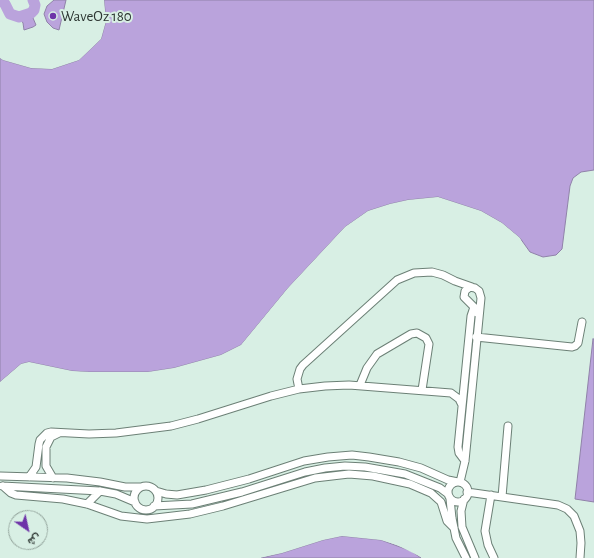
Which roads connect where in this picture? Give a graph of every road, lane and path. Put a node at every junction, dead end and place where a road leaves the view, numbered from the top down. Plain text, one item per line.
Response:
1 (455, 281) junction
2 (472, 287) junction
3 (464, 296) junction
4 (474, 307) junction
5 (478, 314) junction
6 (582, 322) dead end
7 (476, 337) junction
8 (464, 383) junction
9 (360, 385) junction
10 (299, 389) junction
11 (422, 390) junction
12 (451, 393) junction
13 (462, 405) junction
14 (508, 426) dead end
15 (61, 433) junction
16 (465, 461) junction
17 (0, 476) edge
18 (29, 477) junction
19 (53, 478) junction
20 (459, 482) junction
21 (1, 486) edge
22 (141, 487) junction
23 (258, 487) junction
24 (156, 491) junction
25 (100, 492) junction
26 (467, 492) junction
27 (491, 495) junction
28 (449, 496) junction
29 (502, 497) junction
30 (250, 498) junction
31 (464, 500) junction
32 (134, 502) junction
33 (87, 504) junction
34 (154, 506) junction
35 (454, 528) junction
36 (466, 558) edge
37 (475, 558) edge
38 (494, 558) edge
39 (580, 558) edge

1 - 2 street
1 - 3 street
1 - 10 street
2 - 3 street
2 - 5 street
3 - 4 street
4 - 5 street
4 - 8 street
5 - 7 street
6 - 7 street
7 - 16 street
8 - 12 street
8 - 13 street
9 - 10 street
9 - 11 street
9 - 11 street
10 - 15 street
11 - 12 street
12 - 13 street
13 - 16 street
14 - 29 street
15 - 18 street
15 - 19 street
16 - 20 street
17 - 18 street
18 - 19 street
19 - 22 street
20 - 24 street
20 - 26 street
20 - 28 street
21 - 25 street
21 - 33 street
22 - 24 street
22 - 32 street
23 - 28 street
23 - 30 street
23 - 34 street
24 - 34 street
25 - 32 street
25 - 33 street
26 - 27 street
26 - 31 street
27 - 29 street
27 - 38 street
28 - 31 street
28 - 35 street
29 - 39 street
30 - 33 street
30 - 35 street
31 - 37 street
32 - 34 street
35 - 36 street

